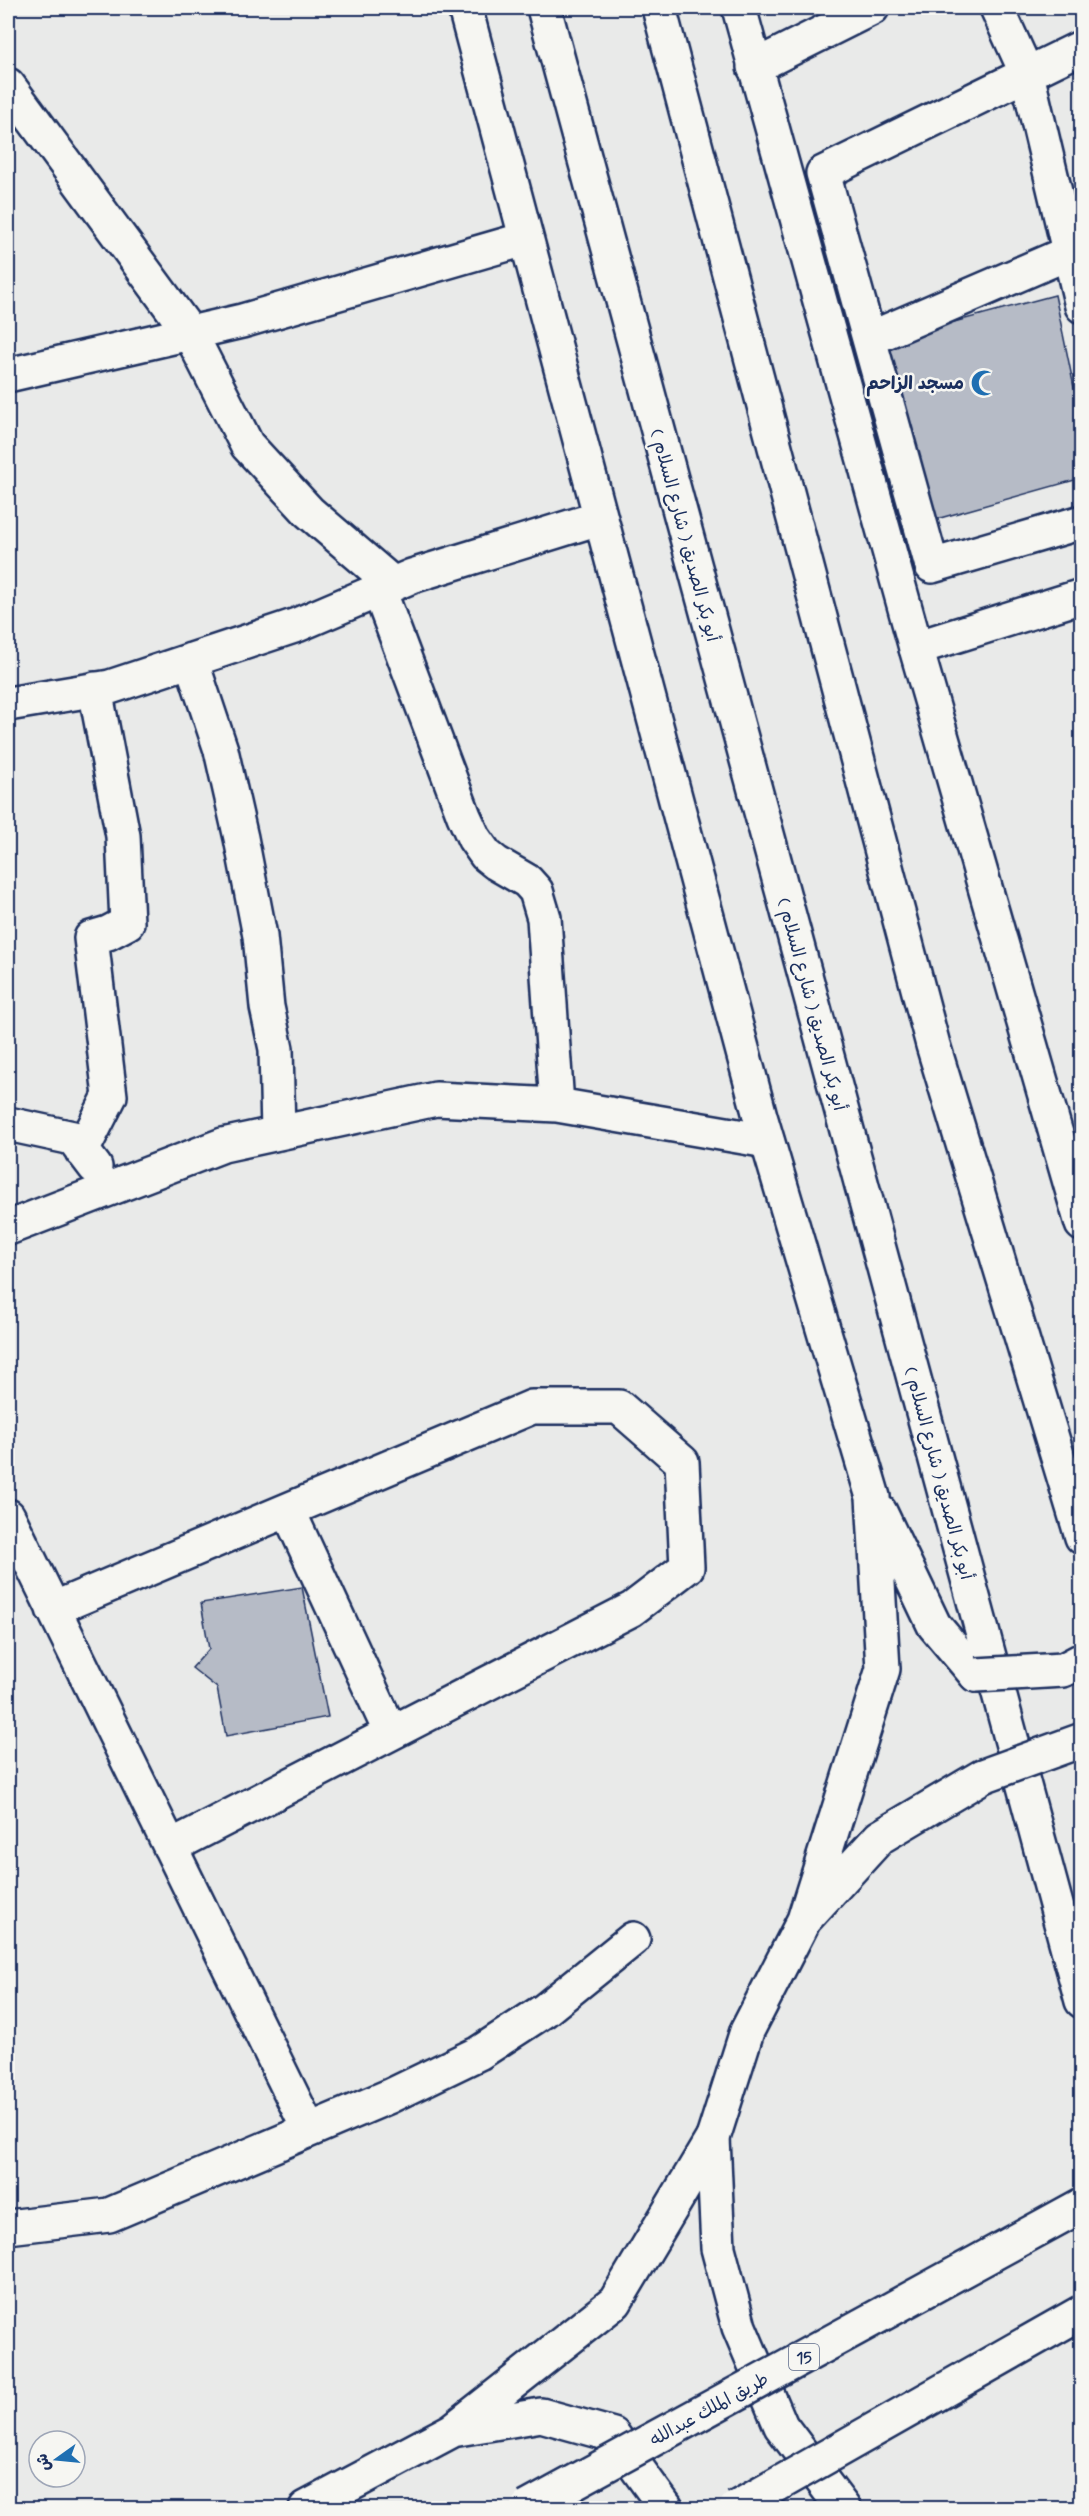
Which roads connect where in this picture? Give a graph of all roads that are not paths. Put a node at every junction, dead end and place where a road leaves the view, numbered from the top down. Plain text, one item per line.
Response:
1 (465, 8) edge
2 (544, 8) edge
3 (659, 8) edge
4 (739, 8) edge
5 (872, 8) edge
6 (997, 8) edge
7 (1082, 47) edge
8 (754, 66) junction
9 (1027, 74) junction
10 (8, 85) edge
11 (525, 239) junction
12 (1075, 249) edge
13 (1082, 306) edge
14 (190, 333) junction
15 (869, 339) junction
16 (8, 375) edge
17 (600, 518) junction
18 (1082, 522) edge
19 (386, 587) junction
20 (1082, 596) edge
21 (916, 648) junction
22 (191, 660) junction
23 (95, 689) junction
24 (8, 704) edge
25 (557, 1105) junction
26 (8, 1124) edge
27 (278, 1133) junction
28 (767, 1141) junction
29 (82, 1151) junction
30 (111, 1187) junction
31 (1082, 1224) edge
32 (8, 1228) edge
33 (873, 1497) junction
34 (288, 1510) junction
35 (8, 1516) edge
36 (1082, 1537) edge
37 (53, 1609) junction
38 (1082, 1660) edge
39 (391, 1733) junction
40 (1082, 1740) edge
41 (170, 1847) junction
42 (804, 1920) junction
43 (633, 1939) dead end
44 (1082, 2001) edge
45 (309, 2130) junction
46 (713, 2138) junction
47 (1082, 2205) edge
48 (11, 2218) edge
49 (1082, 2312) edge
50 (453, 2430) junction
51 (306, 2508) edge
52 (527, 2508) edge
53 (666, 2508) edge
54 (736, 2508) edge
55 (843, 2508) edge

1 - 11 main road
2 - 44 main road, ( شارع السلام ) أبو بكر الصديق
3 - 36 main road
4 - 8 main road
5 - 8 main road
6 - 9 main road
7 - 9 main road
8 - 21 main road
9 - 12 main road
9 - 15 main road
10 - 14 main road
11 - 14 main road
11 - 17 main road
12 - 13 main road
12 - 15 main road
14 - 16 main road
14 - 19 main road
15 - 18 main road
17 - 19 main road
17 - 28 main road
19 - 22 main road
19 - 25 main road
20 - 21 main road
21 - 31 main road
22 - 23 main road
22 - 27 main road
23 - 24 main road
23 - 29 main road
25 - 27 main road
25 - 28 main road
26 - 29 main road
27 - 30 main road
28 - 33 main road
29 - 30 main road
30 - 32 main road
33 - 38 main road, bridge
33 - 42 main road
34 - 37 main road
34 - 39 main road
34 - 39 main road
35 - 37 main road
37 - 41 main road
39 - 41 main road
40 - 42 main road, bridge
41 - 45 main road
42 - 46 main road
43 - 45 main road
45 - 48 main road
46 - 50 main road
46 - 55 main road
47 - 52 main road, طريق الملك عبدالله / 15, bridge
49 - 54 main road, bridge
50 - 51 main road
50 - 53 main road

